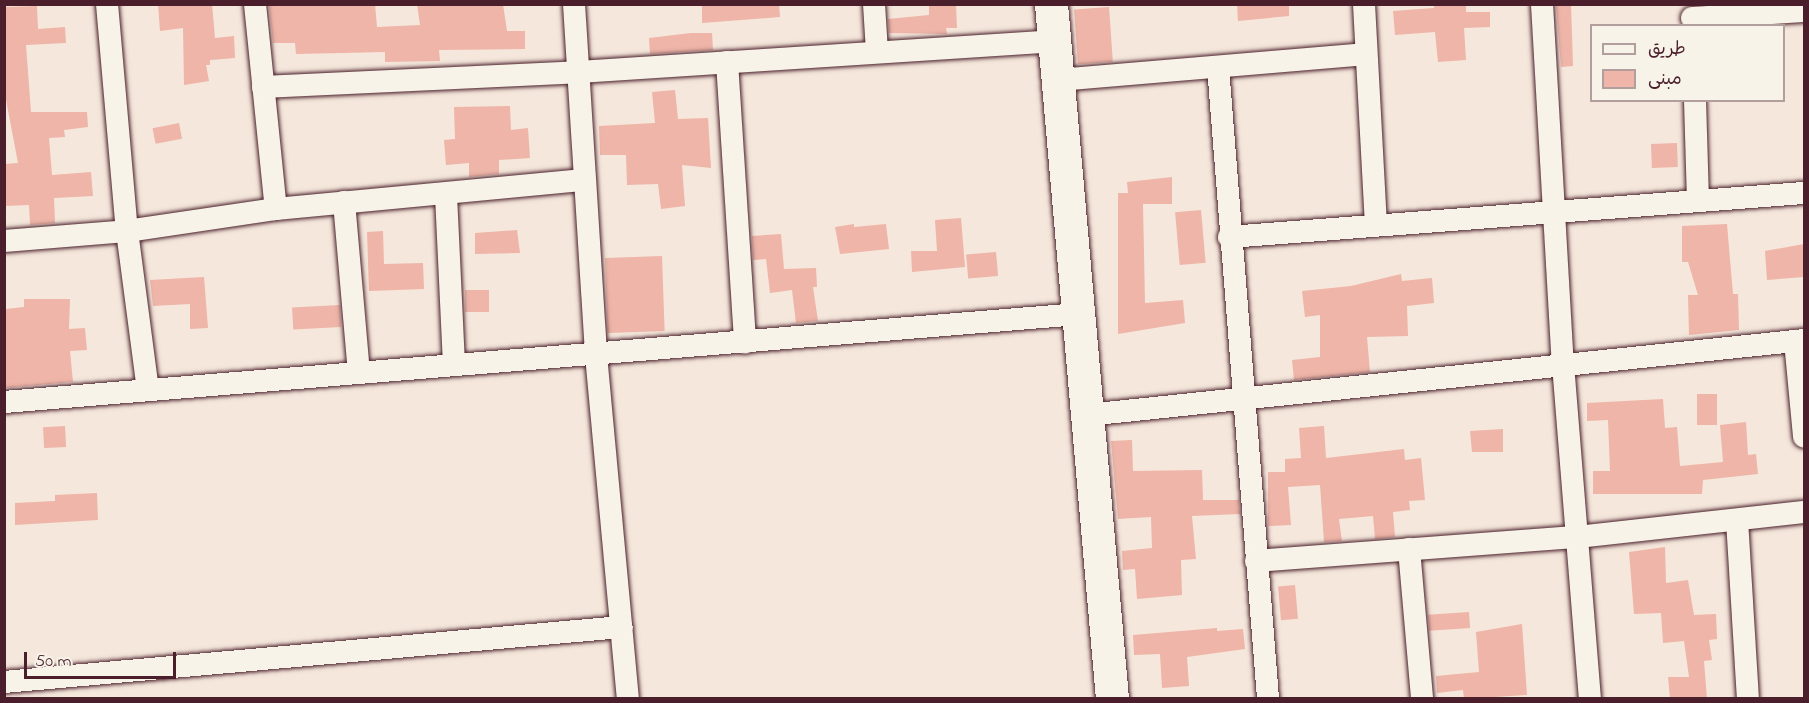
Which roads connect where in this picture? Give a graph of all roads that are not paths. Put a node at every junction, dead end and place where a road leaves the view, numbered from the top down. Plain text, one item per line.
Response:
1 (107, 4) edge
2 (255, 4) edge
3 (574, 4) edge
4 (874, 4) edge
5 (1050, 4) edge
6 (1364, 4) edge
7 (1542, 4) edge
8 (1804, 11) edge
9 (1692, 16) edge
10 (1054, 41) junction
11 (877, 52) junction
12 (1365, 54) junction
13 (727, 62) junction
14 (1218, 67) junction
15 (578, 72) junction
16 (1058, 80) junction
17 (263, 87) junction
18 (1695, 102) edge
19 (584, 180) junction
20 (1804, 193) edge
21 (446, 195) junction
22 (1698, 200) junction
23 (344, 202) junction
24 (276, 209) junction
25 (1554, 210) junction
26 (1376, 224) junction
27 (127, 231) junction
28 (1229, 237) junction
29 (4, 241) edge
30 (1079, 314) junction
31 (1800, 341) edge
32 (745, 342) junction
33 (596, 355) junction
34 (1563, 364) junction
35 (454, 365) junction
36 (358, 372) junction
37 (148, 390) junction
38 (1242, 398) junction
39 (4, 402) edge
40 (1087, 415) junction
41 (1804, 437) edge
42 (1804, 512) edge
43 (1737, 520) junction
44 (1577, 537) junction
45 (1409, 549) junction
46 (1256, 561) junction
47 (622, 627) junction
48 (7, 687) edge
49 (628, 699) edge
50 (1112, 699) edge
51 (1268, 699) edge
52 (1422, 699) edge
53 (1590, 699) edge
54 (1748, 699) edge

1 - 27 street
2 - 17 street
3 - 15 street
4 - 11 street
5 - 10 street
6 - 12 street
7 - 25 street
8 - 9 street
10 - 11 street
10 - 16 street
11 - 13 street
12 - 14 street
12 - 26 street
13 - 15 street
13 - 32 street
14 - 16 street
14 - 28 street
15 - 17 street
15 - 19 street
16 - 30 street
17 - 24 street
18 - 22 street
19 - 21 street
19 - 33 street
20 - 22 street
21 - 23 street
21 - 35 street
22 - 25 street
23 - 24 street
23 - 36 street
24 - 27 street
25 - 26 street
25 - 34 street
26 - 28 street
27 - 29 street
27 - 37 street
28 - 38 street
30 - 32 street
30 - 40 street
31 - 34 street
31 - 41 street
32 - 33 street
33 - 35 street
33 - 47 street
34 - 38 street
34 - 44 street
35 - 36 street
36 - 37 street
37 - 39 street
38 - 40 street
38 - 46 street
40 - 50 street
42 - 43 street
43 - 44 street
43 - 54 street
44 - 45 street
44 - 53 street
45 - 46 street
45 - 52 street
46 - 51 street
47 - 48 street
47 - 49 street

